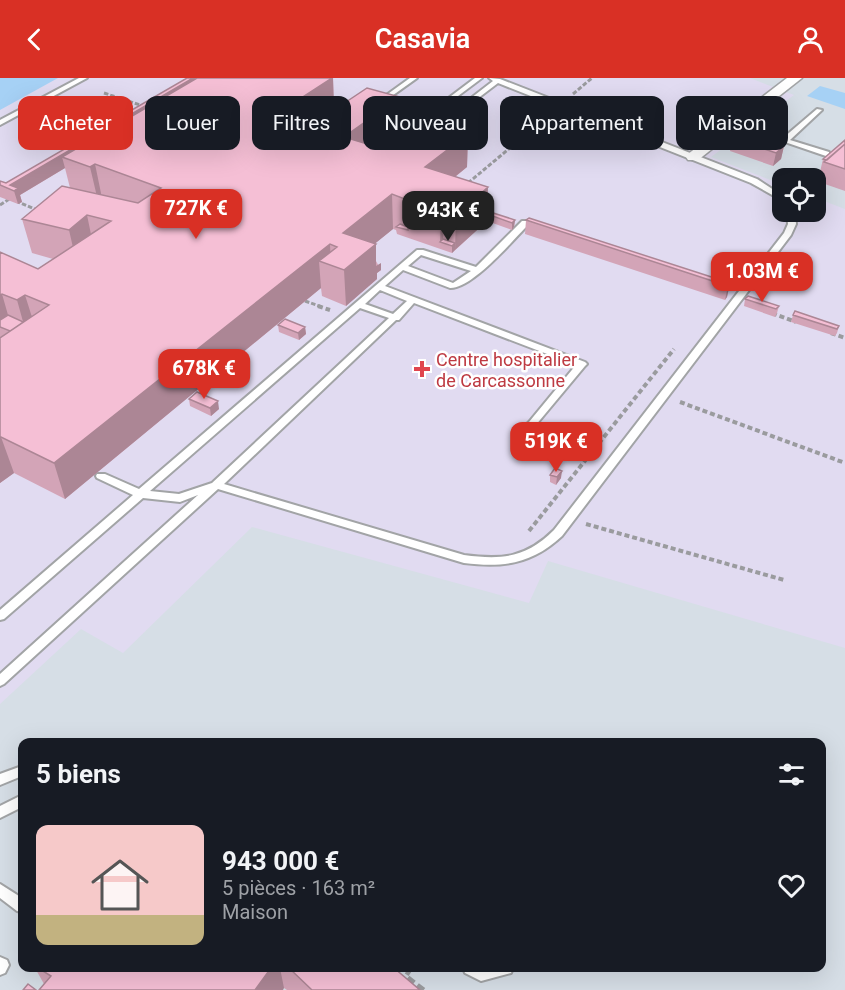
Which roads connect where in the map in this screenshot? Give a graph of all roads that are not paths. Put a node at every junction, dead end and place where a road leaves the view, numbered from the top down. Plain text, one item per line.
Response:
1 (84, 78) edge
2 (414, 78) edge
3 (479, 78) edge
4 (795, 78) edge
5 (495, 79) edge
6 (388, 96) edge
7 (455, 96) edge
8 (475, 96) edge
9 (772, 96) edge
10 (819, 110) dead end
11 (0, 123) edge
12 (788, 137) edge
13 (788, 141) edge
14 (703, 150) edge
15 (826, 154) edge
16 (693, 158) junction
17 (772, 192) edge
18 (792, 222) edge
19 (525, 223) dead end
20 (402, 267) junction
21 (476, 270) junction
22 (379, 287) junction
23 (413, 300) junction
24 (358, 304) junction
25 (396, 318) junction
26 (532, 424) dead end
27 (101, 476) dead end
28 (216, 485) junction
29 (140, 494) junction
30 (0, 616) edge
31 (0, 681) edge
32 (18, 773) edge
33 (0, 780) edge
34 (18, 806) edge
35 (0, 812) edge
36 (0, 890) edge
37 (18, 903) edge

1 - 11 lane
2 - 6 lane
3 - 7 lane
4 - 9 street
5 - 8 lane
5 - 16 lane
10 - 12 lane
13 - 15 lane
14 - 16 street
16 - 17 lane
18 - 28 lane
19 - 21 lane
20 - 21 lane
20 - 21 lane
20 - 22 lane
22 - 23 lane
22 - 24 lane
23 - 25 lane
23 - 26 lane
24 - 25 lane
24 - 29 lane
25 - 28 lane
27 - 29 lane
28 - 29 lane
28 - 31 lane
29 - 30 lane
32 - 33 lane
34 - 35 lane
36 - 37 lane

